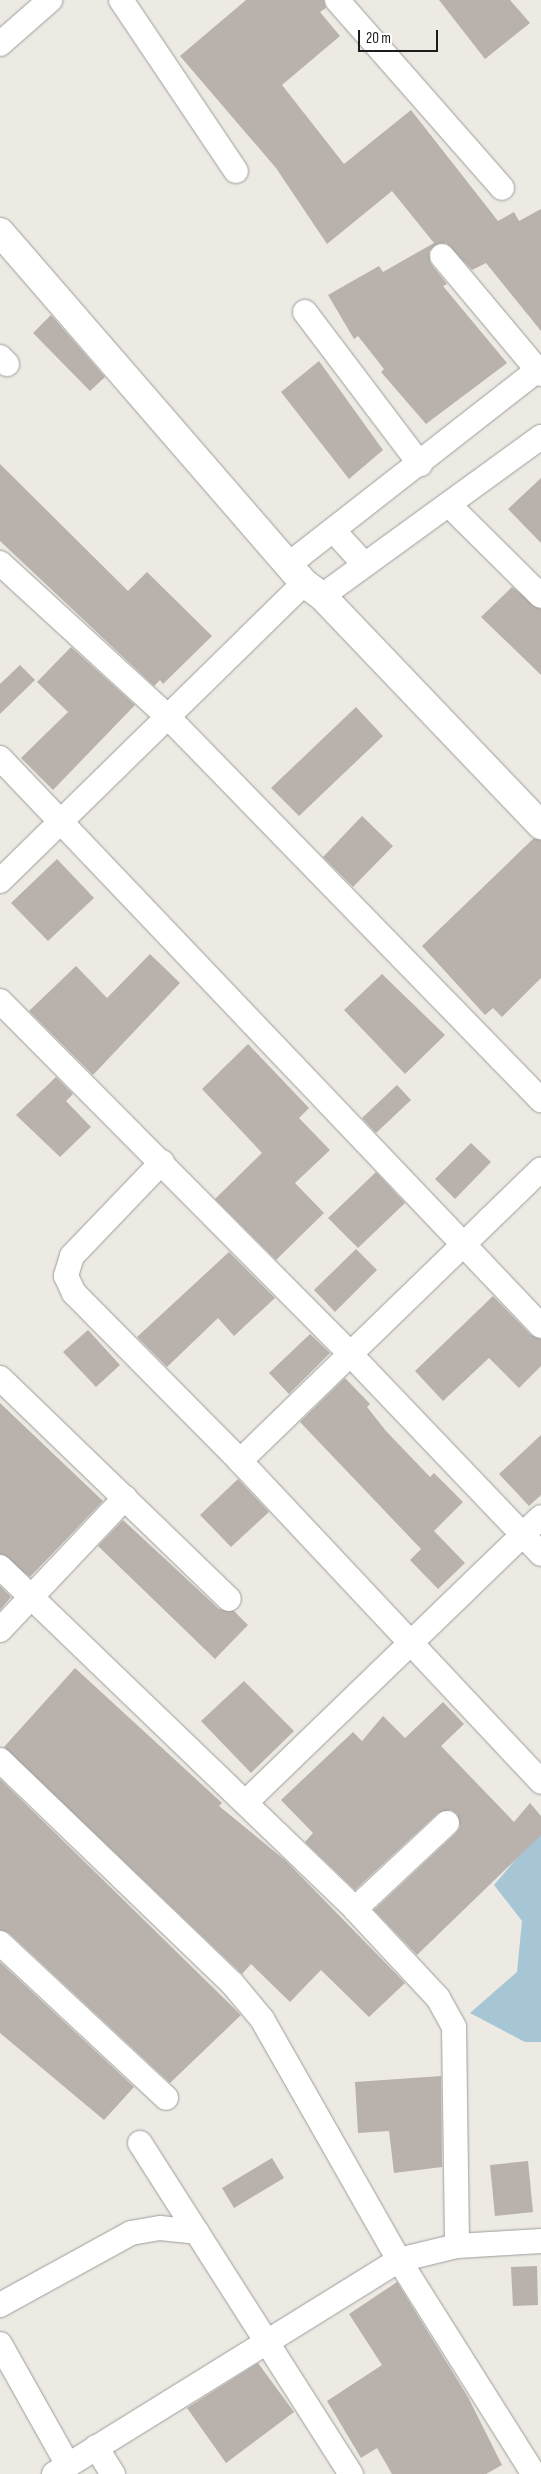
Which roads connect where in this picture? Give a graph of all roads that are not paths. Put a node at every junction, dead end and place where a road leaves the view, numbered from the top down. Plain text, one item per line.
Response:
1 (50, 0) edge
2 (121, 0) edge
3 (337, 0) edge
4 (0, 44) edge
5 (236, 171) dead end
6 (502, 188) dead end
7 (0, 232) edge
8 (442, 256) dead end
9 (305, 312) dead end
10 (540, 370) edge
11 (541, 437) edge
12 (420, 464) junction
13 (449, 505) junction
14 (333, 530) junction
15 (0, 563) edge
16 (365, 565) junction
17 (304, 582) junction
18 (541, 596) edge
19 (168, 716) junction
20 (0, 758) edge
21 (62, 820) junction
22 (541, 825) edge
23 (0, 881) edge
24 (0, 1001) edge
25 (541, 1100) edge
26 (162, 1162) junction
27 (541, 1169) edge
28 (464, 1245) junction
29 (541, 1326) edge
30 (351, 1355) junction
31 (0, 1378) edge
32 (240, 1461) junction
33 (125, 1498) junction
34 (541, 1517) edge
35 (522, 1535) junction
36 (541, 1554) edge
37 (0, 1567) edge
38 (32, 1597) junction
39 (229, 1599) dead end
40 (0, 1630) edge
41 (409, 1644) junction
42 (0, 1760) edge
43 (541, 1782) edge
44 (246, 1802) junction
45 (447, 1823) dead end
46 (355, 1909) junction
47 (0, 1943) edge
48 (166, 2098) dead end
49 (140, 2143) dead end
50 (197, 2232) junction
51 (541, 2241) edge
52 (457, 2246) junction
53 (399, 2260) junction
54 (0, 2305) edge
55 (268, 2341) junction
56 (0, 2344) edge
57 (96, 2447) junction
58 (61, 2470) edge
59 (113, 2474) edge
60 (351, 2474) edge
61 (534, 2474) edge

1 - 4 street
2 - 5 street
3 - 6 street
7 - 17 street
8 - 10 street
9 - 12 street
10 - 12 street
11 - 13 street
12 - 14 street
13 - 16 street
13 - 18 street
14 - 16 street
14 - 17 street
15 - 19 street
16 - 17 street
17 - 19 street
17 - 22 street
19 - 21 street
19 - 25 street
20 - 21 street
21 - 23 street
21 - 28 street
24 - 26 street
26 - 30 street
26 - 32 street
27 - 28 street
28 - 29 street
28 - 30 street
30 - 32 street
30 - 35 street
31 - 33 street
32 - 41 street
33 - 38 street
33 - 39 street
34 - 35 street
35 - 36 street
35 - 41 street
37 - 38 street
38 - 40 street
38 - 44 street
41 - 43 street
41 - 44 street
42 - 53 street
44 - 46 street
45 - 46 street
46 - 52 street
47 - 48 street
49 - 50 street
50 - 54 street
50 - 55 street
51 - 52 street
52 - 53 street
53 - 55 street
53 - 61 street
55 - 57 street
55 - 60 street
56 - 58 street
57 - 58 street
57 - 59 street

